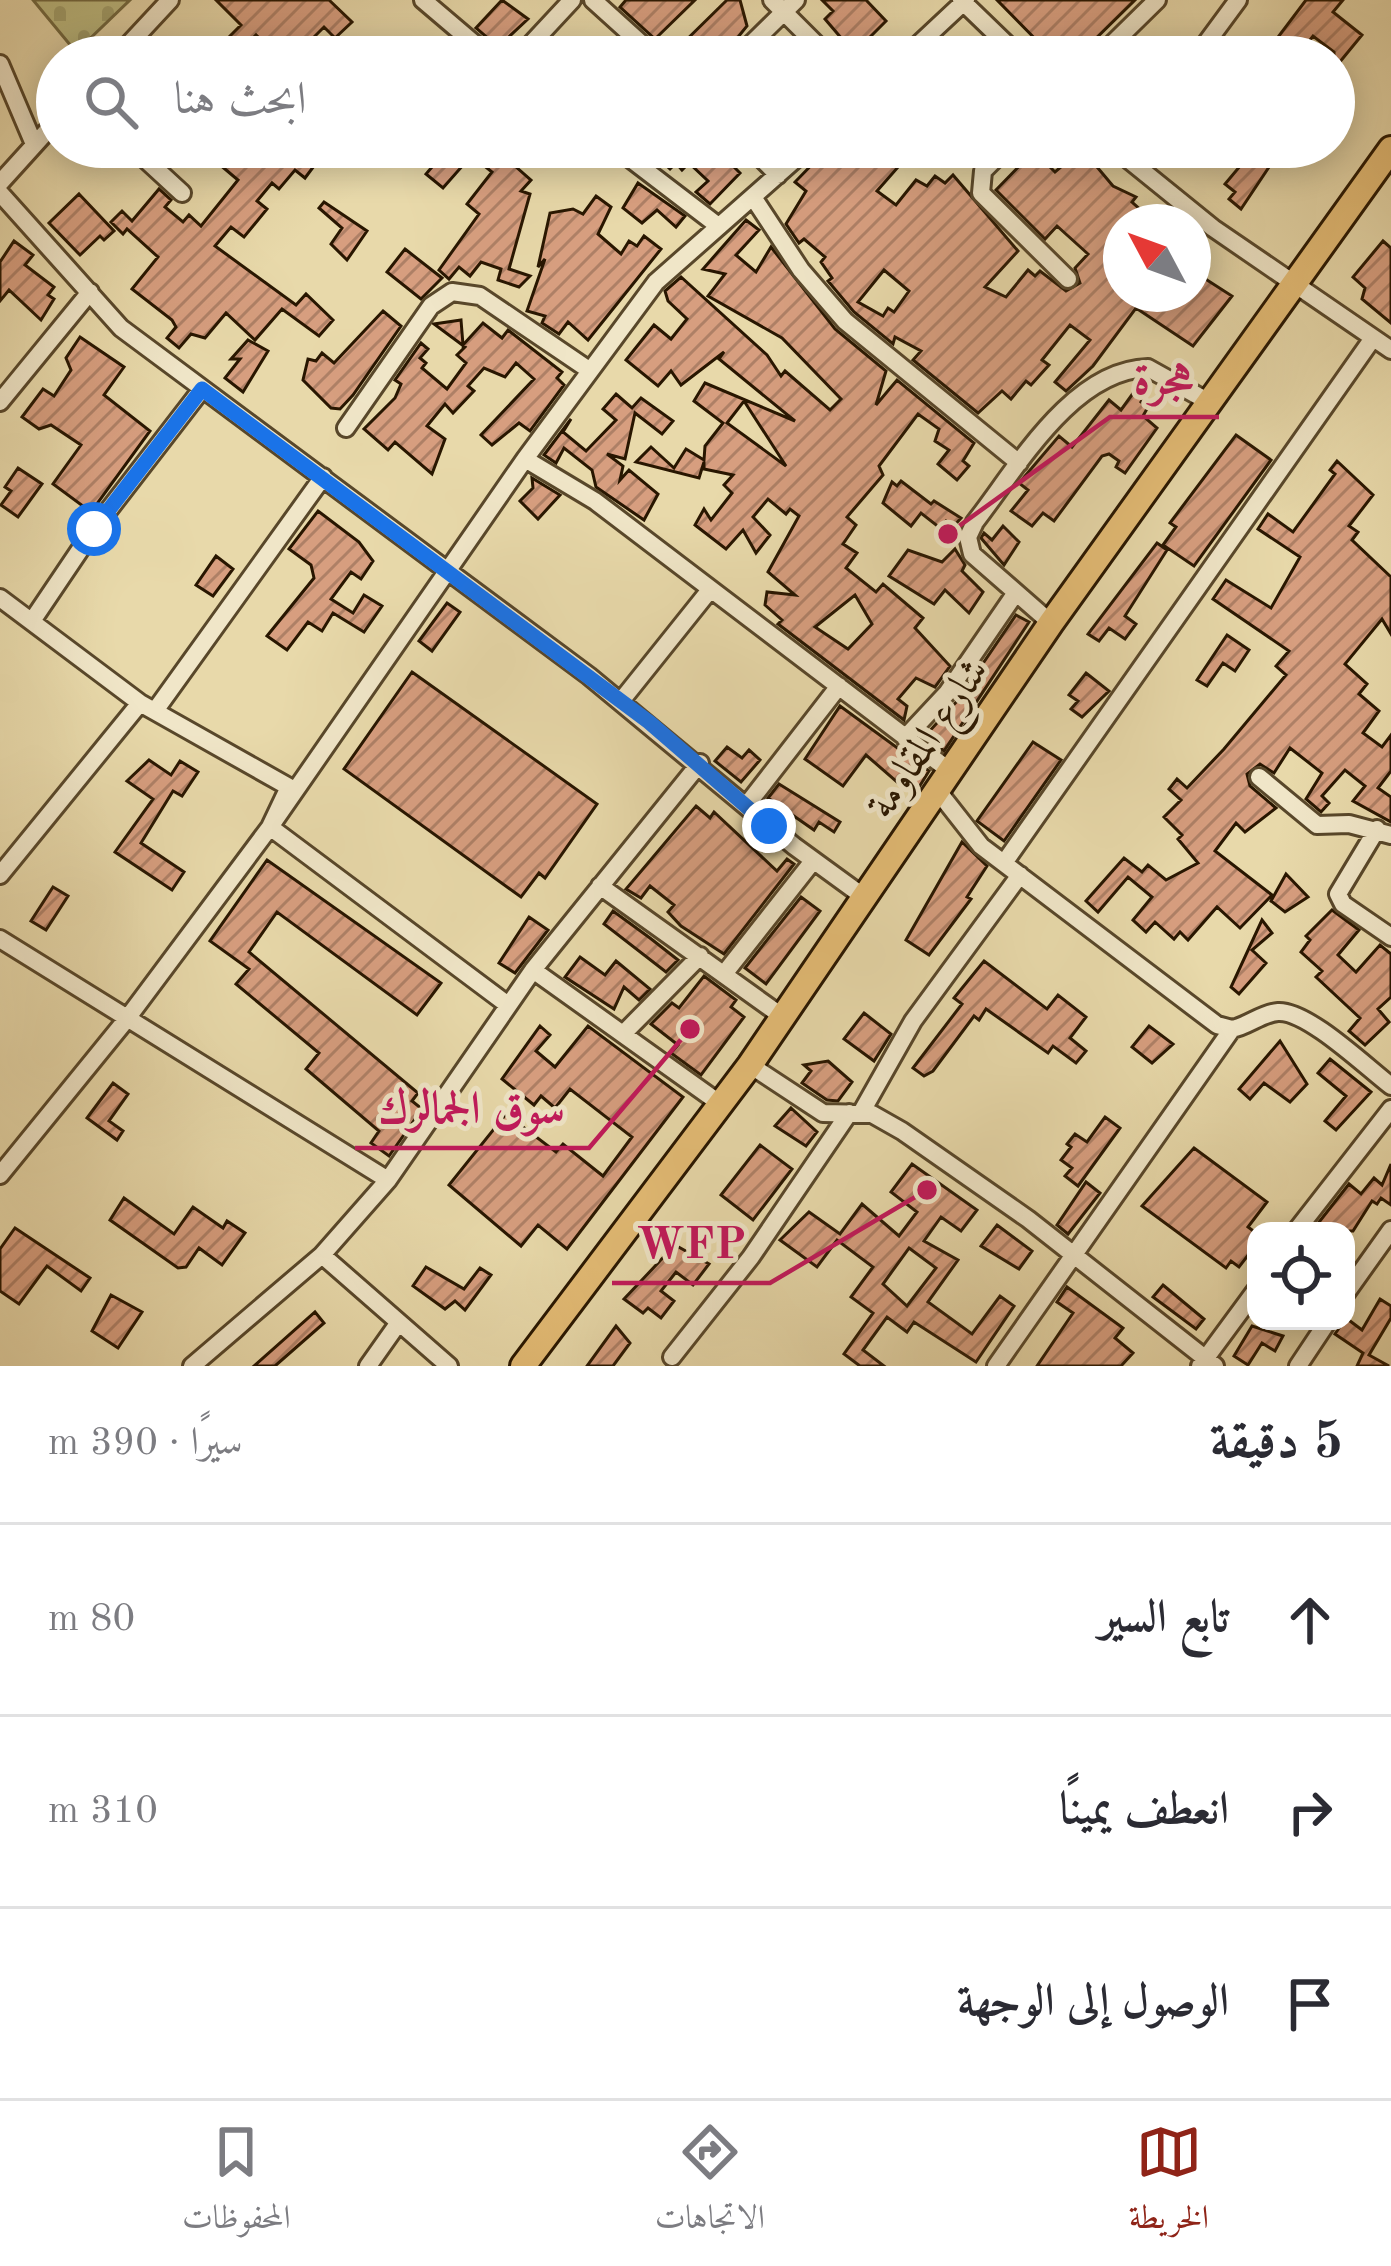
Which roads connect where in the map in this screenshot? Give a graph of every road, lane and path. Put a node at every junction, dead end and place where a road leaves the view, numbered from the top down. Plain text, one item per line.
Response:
1 (170, 0) edge
2 (423, 0) edge
3 (572, 0) edge
4 (593, 0) edge
5 (1157, 0) edge
6 (1238, 0) edge
7 (964, 1) edge
8 (784, 4) edge
9 (137, 36) edge
10 (465, 36) edge
11 (539, 36) edge
12 (633, 36) edge
13 (756, 36) edge
14 (811, 36) edge
15 (927, 36) edge
16 (999, 36) edge
17 (1120, 36) edge
18 (1211, 36) edge
19 (0, 64) edge
20 (34, 144) joint
21 (1391, 149) edge
22 (155, 168) edge
23 (641, 168) edge
24 (771, 168) edge
25 (786, 168) edge
26 (986, 168) edge
27 (1146, 168) edge
28 (778, 175) junction
29 (0, 183) edge
30 (0, 193) edge
31 (182, 193) dead end
32 (754, 197) junction
33 (717, 225) junction
34 (1068, 279) dead end
35 (1296, 284) junction
36 (90, 292) junction
37 (1373, 338) junction
38 (1391, 350) edge
39 (589, 370) junction
40 (202, 389) junction
41 (0, 402) edge
42 (1209, 402) junction
43 (346, 428) dead end
44 (525, 459) junction
45 (1019, 463) junction
46 (323, 477) junction
47 (448, 574) junction
48 (709, 591) junction
49 (1016, 594) junction
50 (0, 598) edge
51 (32, 621) junction
52 (1051, 623) junction
53 (838, 686) junction
54 (621, 701) junction
55 (149, 705) junction
56 (905, 738) junction
57 (700, 764) junction
58 (1259, 777) dead end
59 (943, 781) junction
60 (746, 806) junction
61 (270, 827) junction
62 (1384, 832) edge
63 (813, 860) junction
64 (1004, 863) junction
65 (0, 874) edge
66 (1021, 875) junction
67 (600, 886) junction
68 (864, 897) junction
69 (1391, 937) edge
70 (0, 939) edge
71 (700, 956) junction
72 (533, 970) junction
73 (724, 974) junction
74 (508, 1005) junction
75 (784, 1017) junction
76 (126, 1020) junction
77 (1232, 1029) junction
78 (624, 1033) junction
79 (750, 1065) junction
80 (1391, 1086) edge
81 (722, 1105) junction
82 (1391, 1109) edge
83 (855, 1113) junction
84 (0, 1174) edge
85 (388, 1180) junction
86 (1303, 1222) edge
87 (1391, 1230) edge
88 (322, 1255) junction
89 (1077, 1257) junction
90 (1355, 1281) edge
91 (1247, 1304) edge
92 (397, 1325) junction
93 (1322, 1330) edge
94 (674, 1363) edge
95 (1207, 1364) edge
96 (191, 1366) edge
97 (368, 1366) edge
98 (449, 1366) edge
99 (523, 1366) edge
100 (996, 1366) edge
101 (1298, 1366) edge

1 - 9 street
2 - 10 street
3 - 11 street
4 - 12 street
5 - 17 street
6 - 18 street
7 - 15 street
7 - 16 street
8 - 13 street
8 - 14 street
19 - 20 street
20 - 29 street
21 - 35 highway, شارع المقاومة
22 - 31 street
23 - 33 street
24 - 28 street
25 - 28 street
26 - 34 street
27 - 35 street
28 - 32 street
30 - 36 street
32 - 33 street
32 - 45 street
33 - 39 street
35 - 37 street
35 - 42 highway, شارع المقاومة
36 - 40 street
36 - 41 street
37 - 38 street
37 - 64 street
39 - 43 street
39 - 44 street
40 - 46 street
40 - 51 street
42 - 45 street
42 - 52 highway, شارع المقاومة
44 - 47 street
44 - 48 street
45 - 49 street
46 - 47 street
46 - 55 street
47 - 54 street
47 - 61 street
48 - 53 street
48 - 54 street
49 - 52 street
49 - 56 street
50 - 51 street
51 - 55 street
52 - 59 highway, شارع المقاومة
53 - 56 street
53 - 60 street
54 - 57 street
55 - 61 street
55 - 65 street
56 - 59 street
57 - 60 street
57 - 67 street
58 - 62 street
59 - 64 street
59 - 68 highway, شارع المقاومة
60 - 63 street
61 - 74 street
61 - 76 street
62 - 69 street
63 - 68 street
63 - 73 street
64 - 66 street
66 - 77 street
66 - 83 street
67 - 71 street
67 - 72 street
68 - 75 highway, شارع المقاومة
70 - 76 street
71 - 73 street
71 - 78 street
72 - 74 street
72 - 78 street
73 - 75 street
74 - 85 street
75 - 79 highway, شارع المقاومة
76 - 84 street
76 - 85 street
77 - 80 street
77 - 89 street
78 - 81 street
79 - 81 highway, شارع المقاومة
79 - 83 street
81 - 99 highway, شارع المقاومة
82 - 86 street
83 - 89 street
83 - 94 street
85 - 88 street
87 - 90 street
88 - 92 street
88 - 96 street
89 - 95 street
89 - 100 street
91 - 95 street
92 - 97 street
92 - 98 street
93 - 101 street

